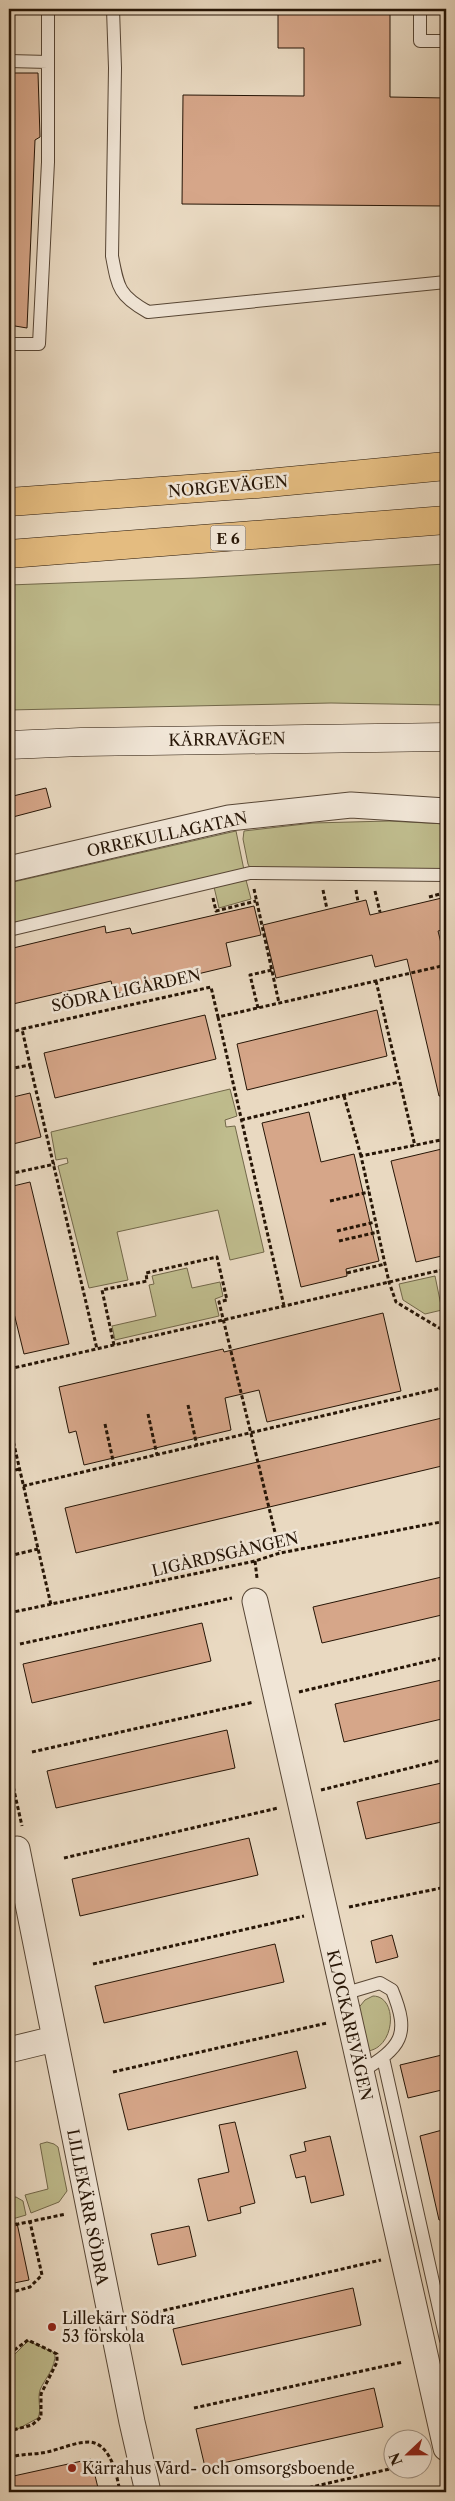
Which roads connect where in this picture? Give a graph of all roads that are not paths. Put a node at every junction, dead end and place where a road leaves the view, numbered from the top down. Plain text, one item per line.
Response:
1 (48, 9) edge
2 (113, 9) edge
3 (420, 9) edge
4 (446, 41) edge
5 (9, 61) edge
6 (48, 62) junction
7 (446, 282) edge
8 (9, 344) edge
9 (446, 466) edge
10 (9, 502) edge
11 (446, 520) edge
12 (9, 554) edge
13 (446, 736) edge
14 (9, 745) edge
15 (446, 811) edge
16 (9, 869) edge
17 (446, 875) edge
18 (9, 930) edge
19 (255, 1601) road end
20 (17, 1849) road end
21 (343, 1994) junction
22 (54, 2039) junction
23 (9, 2050) edge
24 (383, 2058) junction
25 (361, 2072) junction
26 (446, 2340) edge
27 (446, 2442) edge
28 (148, 2492) edge

1 - 6 lane
2 - 7 lane
3 - 4 lane
5 - 6 lane
6 - 8 lane
9 - 10 highway, NORGEVÄGEN
11 - 12 highway, E 6
13 - 14 street, KÄRRAVÄGEN
15 - 16 street, ORREKULLAGATAN
17 - 18 lane
19 - 21 street, KLOCKAREVÄGEN
20 - 22 street, LILLEKÄRR SÖDRA
21 - 24 lane
21 - 25 street, KLOCKAREVÄGEN
22 - 23 street
22 - 28 street, LILLEKÄRR SÖDRA
24 - 25 lane
24 - 26 lane
25 - 27 street, KLOCKAREVÄGEN

